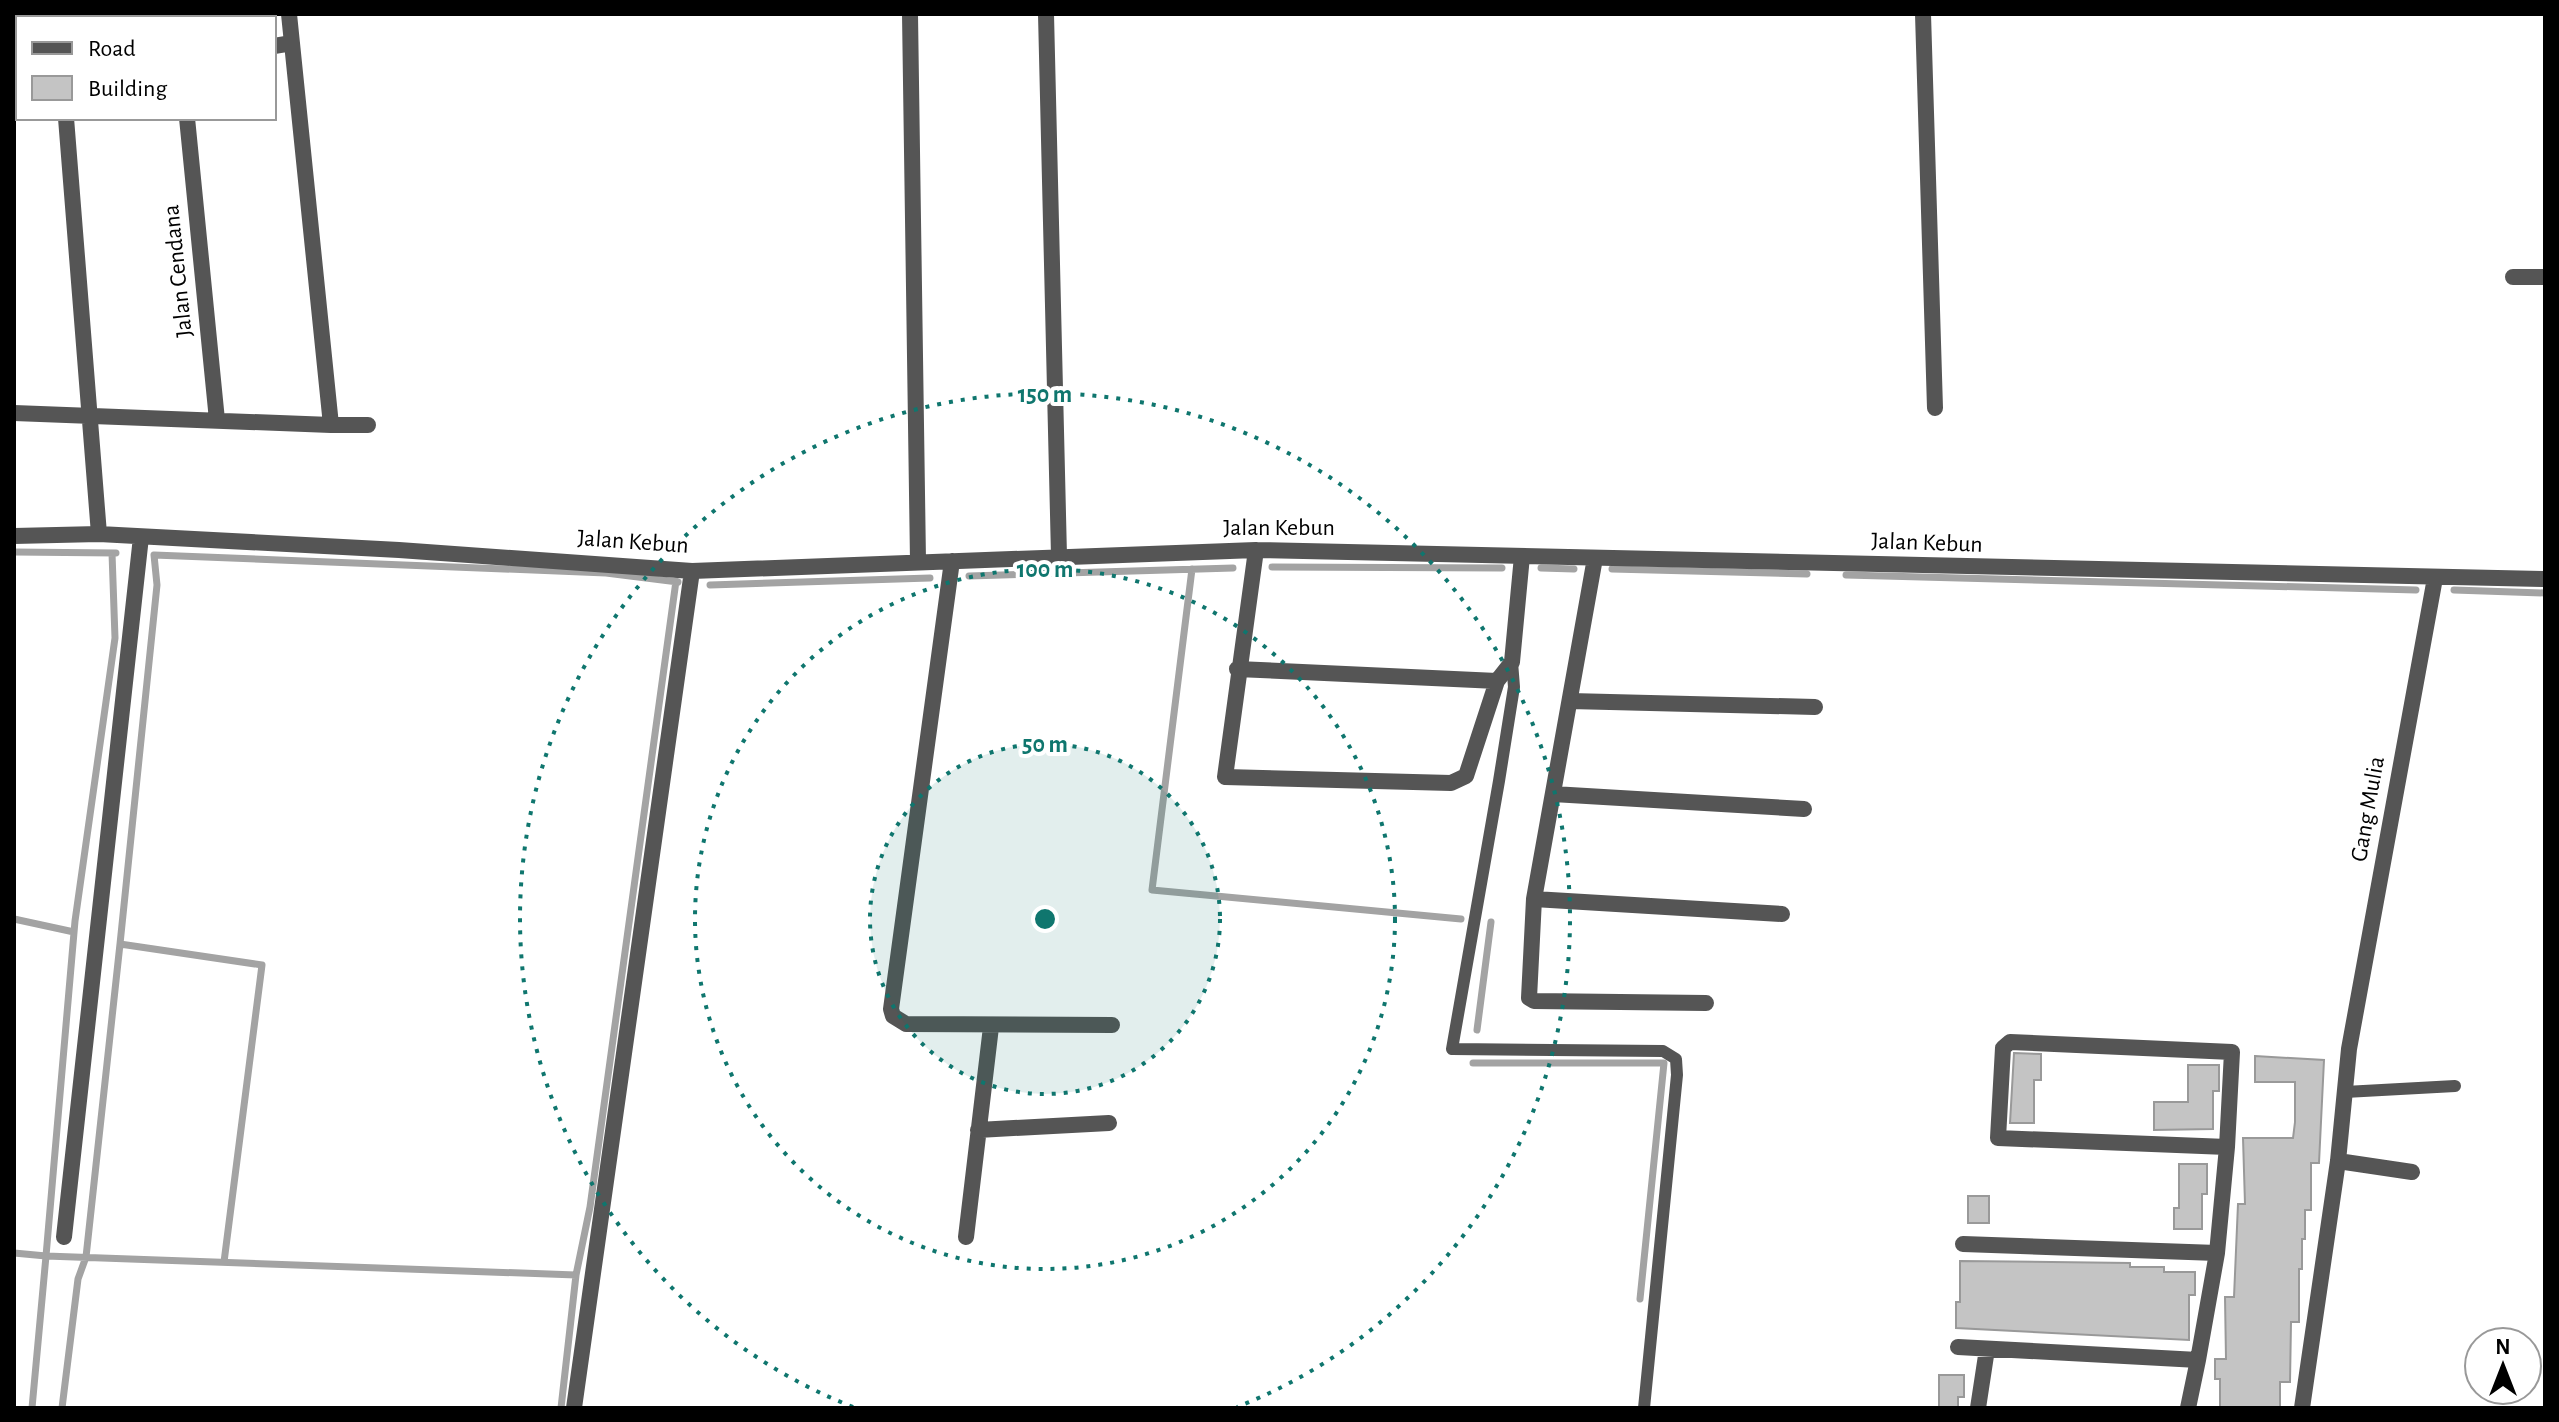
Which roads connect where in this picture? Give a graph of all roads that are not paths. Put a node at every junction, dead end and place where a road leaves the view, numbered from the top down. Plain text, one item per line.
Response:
1 (289, 14) edge
2 (910, 14) edge
3 (1046, 14) edge
4 (1923, 14) edge
5 (292, 43) junction
6 (276, 46) edge
7 (66, 120) edge
8 (187, 120) edge
9 (2513, 277) dead end
10 (2545, 277) edge
11 (1935, 408) dead end
12 (14, 413) edge
13 (92, 416) junction
14 (217, 420) junction
15 (331, 425) junction
16 (368, 425) dead end
17 (99, 534) junction
18 (14, 536) edge
19 (141, 537) junction
20 (1256, 550) junction
21 (1059, 556) junction
22 (1522, 556) junction
23 (1595, 558) junction
24 (918, 561) junction
25 (952, 561) junction
26 (692, 571) junction
27 (2435, 578) junction
28 (2545, 579) edge
29 (1512, 662) junction
30 (1237, 669) junction
31 (1497, 681) junction
32 (1570, 701) junction
33 (1815, 707) dead end
34 (1553, 794) junction
35 (1804, 809) dead end
36 (1534, 899) junction
37 (1782, 914) dead end
38 (1706, 1003) dead end
39 (1112, 1025) dead end
40 (991, 1027) junction
41 (2455, 1086) dead end
42 (2345, 1092) junction
43 (1109, 1123) dead end
44 (978, 1130) junction
45 (2227, 1147) junction
46 (2338, 1161) junction
47 (2412, 1172) dead end
48 (64, 1237) dead end
49 (966, 1237) dead end
50 (1963, 1244) dead end
51 (2217, 1253) junction
52 (1958, 1347) dead end
53 (1987, 1349) junction
54 (2198, 1360) junction
55 (574, 1408) edge
56 (1644, 1408) edge
57 (1978, 1408) edge
58 (2188, 1408) edge
59 (2302, 1408) edge

1 - 5 street
2 - 24 street
3 - 21 street
4 - 11 street
5 - 6 street
5 - 15 street
7 - 13 street
8 - 14 street, Jalan Cendana
9 - 10 street
12 - 13 street
13 - 14 street
13 - 17 street
14 - 15 street
15 - 16 street
17 - 18 street, Jalan Kebun
17 - 19 street, Jalan Kebun
19 - 26 street, Jalan Kebun
19 - 48 street
20 - 21 street, Jalan Kebun
20 - 22 street, Jalan Kebun
20 - 30 street
21 - 25 street, Jalan Kebun
22 - 23 street, Jalan Kebun
22 - 29 street
23 - 27 street, Jalan Kebun
23 - 32 street
24 - 25 street, Jalan Kebun
24 - 26 street, Jalan Kebun
25 - 40 street
26 - 55 street
27 - 28 street, Jalan Kebun
27 - 42 street, Gang Mulia
29 - 31 street
29 - 56 lane
30 - 31 street
30 - 31 street
32 - 33 street
32 - 34 street
34 - 35 street
34 - 36 street
36 - 37 street
36 - 38 street
39 - 40 street
40 - 44 street
41 - 42 lane
42 - 46 street, Gang Mulia
43 - 44 street
44 - 49 street
45 - 45 street
45 - 51 street
46 - 47 street
46 - 59 street, Gang Mulia
50 - 51 street
51 - 54 street
52 - 53 street
53 - 54 street
53 - 57 street
54 - 58 street

